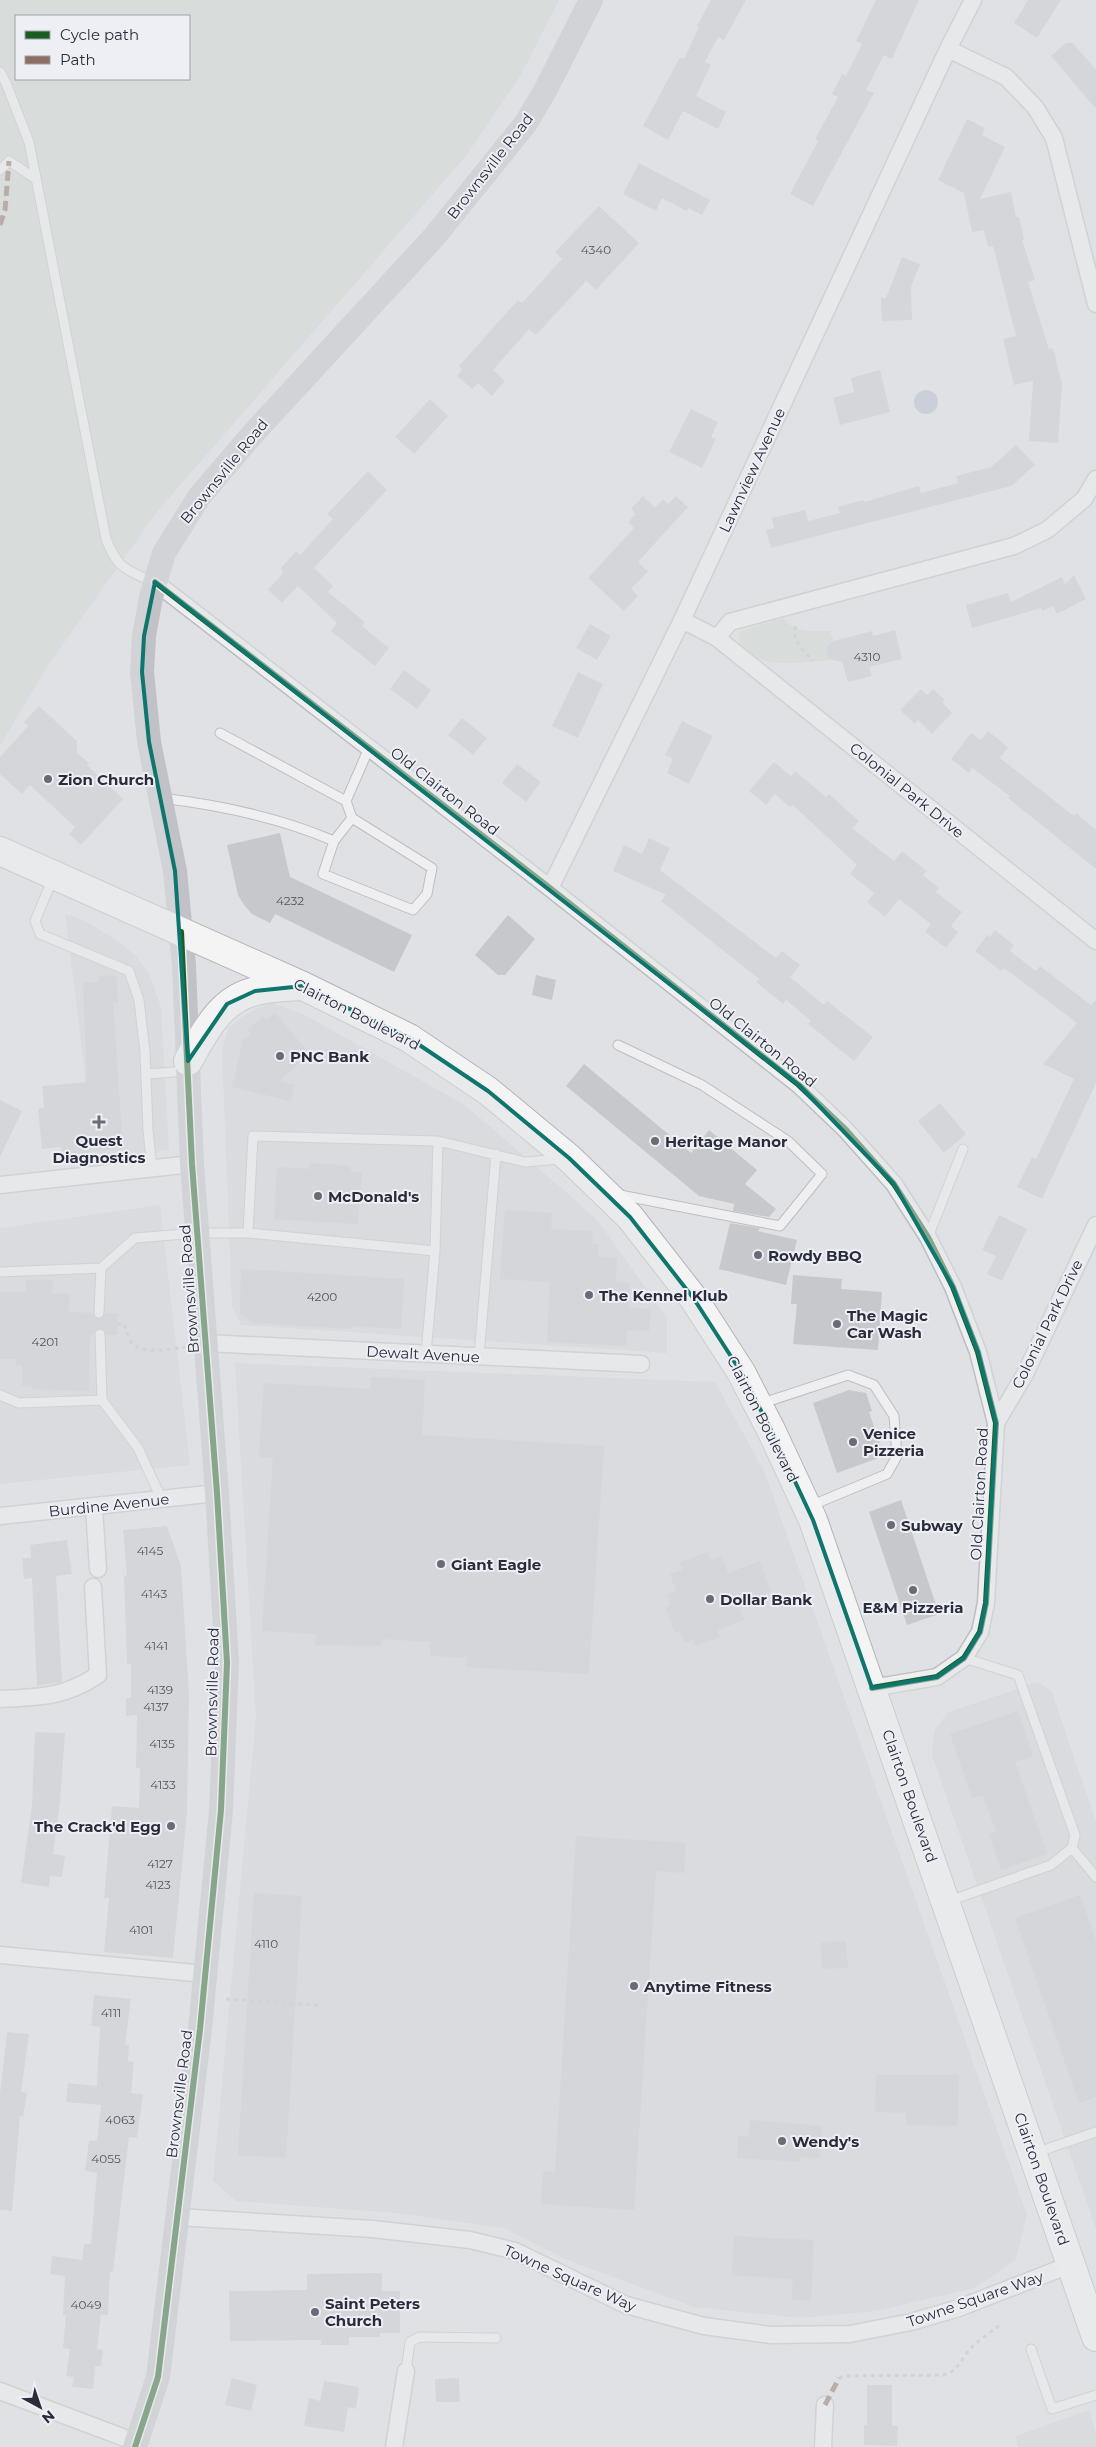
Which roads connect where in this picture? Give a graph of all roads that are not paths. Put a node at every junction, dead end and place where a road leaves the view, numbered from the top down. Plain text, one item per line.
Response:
1 (591, 0) edge
2 (973, 0) edge
3 (948, 49) junction
4 (0, 72) edge
5 (0, 170) edge
6 (36, 179) junction
7 (1096, 304) edge
8 (1096, 479) edge
9 (155, 582) junction
10 (682, 620) junction
11 (717, 638) junction
12 (220, 733) dead end
13 (369, 748) junction
14 (160, 798) junction
15 (346, 801) junction
16 (352, 818) junction
17 (334, 841) junction
18 (0, 851) edge
19 (54, 875) junction
20 (550, 888) junction
21 (181, 932) junction
22 (1096, 941) edge
23 (303, 986) junction
24 (618, 1044) dead end
25 (188, 1066) junction
26 (146, 1074) junction
27 (438, 1141) junction
28 (963, 1149) dead end
29 (496, 1154) junction
30 (568, 1158) junction
31 (192, 1164) junction
32 (152, 1168) junction
33 (0, 1185) edge
34 (605, 1192) junction
35 (1096, 1225) edge
36 (197, 1233) junction
37 (248, 1233) junction
38 (928, 1237) junction
39 (435, 1251) junction
40 (102, 1268) junction
41 (0, 1272) edge
42 (100, 1313) dead end
43 (100, 1334) dead end
44 (205, 1343) junction
45 (426, 1354) junction
46 (479, 1356) junction
47 (641, 1364) dead end
48 (0, 1395) edge
49 (102, 1400) junction
50 (758, 1405) junction
51 (996, 1423) junction
52 (218, 1493) junction
53 (162, 1500) junction
54 (94, 1507) junction
55 (807, 1508) junction
56 (0, 1516) edge
57 (98, 1569) dead end
58 (94, 1587) dead end
59 (964, 1658) junction
60 (872, 1688) junction
61 (0, 1699) edge
62 (1072, 1848) junction
63 (1096, 1877) edge
64 (946, 1902) junction
65 (0, 1954) edge
66 (205, 1974) junction
67 (1096, 2132) edge
68 (1033, 2154) junction
69 (177, 2217) junction
70 (1072, 2264) junction
71 (1095, 2328) edge
72 (496, 2338) dead end
73 (1031, 2349) dead end
74 (406, 2371) joint
75 (0, 2390) edge
76 (1096, 2395) edge
77 (825, 2405) dead end
78 (136, 2445) edge
79 (394, 2447) edge
80 (823, 2447) edge

1 - 9 main road, Brownsville Road
2 - 3 street, Lawnview Avenue
3 - 7 street
3 - 10 street, Lawnview Avenue
4 - 6 lane
5 - 6 lane
6 - 9 lane
8 - 11 street
9 - 13 street, Old Clairton Road
9 - 14 main road, Brownsville Road
10 - 11 street, Colonial Park Drive
10 - 20 street, Lawnview Avenue
11 - 22 street, Colonial Park Drive
12 - 15 lane
13 - 15 lane
13 - 20 street, Old Clairton Road
14 - 17 lane
14 - 21 main road, Brownsville Road
15 - 16 lane
16 - 17 lane
16 - 17 lane
18 - 19 highway, Clairton Boulevard
19 - 21 highway, Clairton Boulevard
19 - 26 lane
20 - 38 street, Old Clairton Road
21 - 23 highway, Clairton Boulevard
21 - 25 main road, Brownsville Road
23 - 25 highway
23 - 30 highway, Clairton Boulevard
24 - 34 lane
25 - 26 lane
25 - 31 main road, Brownsville Road
26 - 32 lane
27 - 29 lane
27 - 37 lane
27 - 39 lane
28 - 38 lane
29 - 30 lane
29 - 46 lane
30 - 34 highway, Clairton Boulevard
31 - 32 street
31 - 36 main road, Brownsville Road
32 - 33 street
34 - 50 highway, Clairton Boulevard
35 - 51 street, Colonial Park Drive
36 - 37 lane
36 - 40 lane
36 - 44 main road, Brownsville Road
37 - 39 lane
38 - 51 street, Old Clairton Road
39 - 45 lane
40 - 41 lane
40 - 42 lane
43 - 49 lane
44 - 45 street, Dewalt Avenue
44 - 52 main road, Brownsville Road
45 - 46 street, Dewalt Avenue
46 - 47 street, Dewalt Avenue
48 - 49 lane
49 - 53 lane
50 - 55 highway, Clairton Boulevard
50 - 55 lane
51 - 59 street, Old Clairton Road
52 - 53 street, Burdine Avenue
52 - 66 main road, Brownsville Road
53 - 54 street, Burdine Avenue
54 - 56 street, Burdine Avenue
54 - 57 street
55 - 60 highway, Clairton Boulevard
58 - 61 street
59 - 60 street, Old Clairton Road
59 - 62 lane
60 - 64 highway, Clairton Boulevard
62 - 63 lane
62 - 64 lane
64 - 68 highway, Clairton Boulevard
65 - 66 street
66 - 69 main road, Brownsville Road
67 - 68 lane
68 - 70 highway, Clairton Boulevard
69 - 70 street, Towne Square Way
69 - 78 main road, Brownsville Road
70 - 71 highway, Clairton Boulevard
72 - 74 lane
73 - 76 lane
74 - 79 street
75 - 78 street
77 - 80 street

